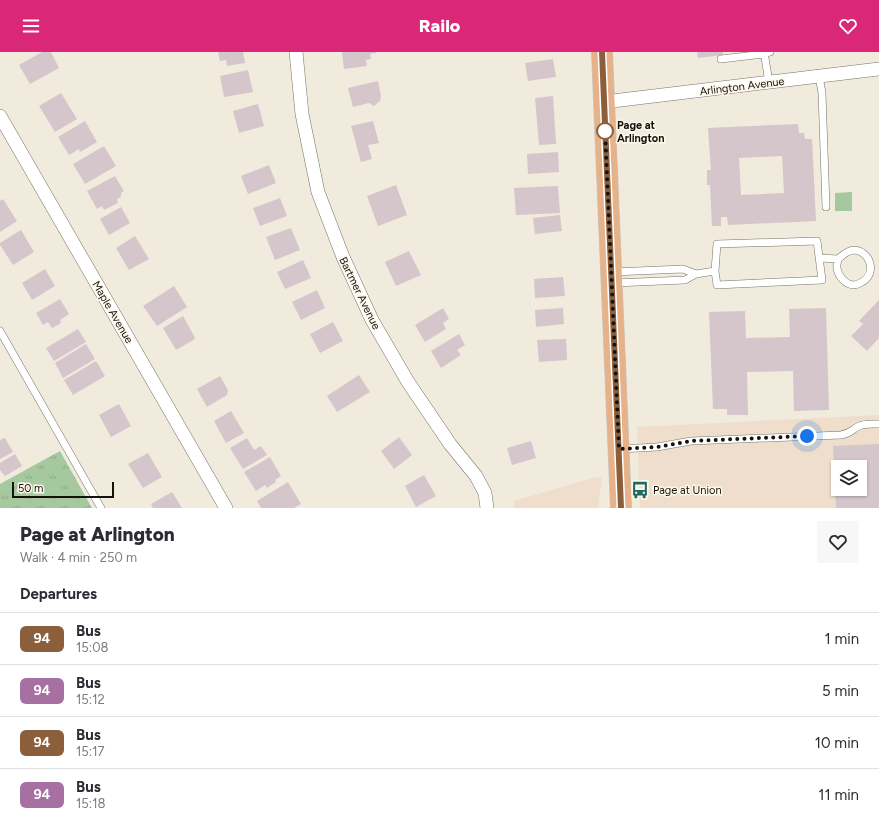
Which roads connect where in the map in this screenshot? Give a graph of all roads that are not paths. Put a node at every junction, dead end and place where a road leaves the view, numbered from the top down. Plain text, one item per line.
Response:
1 (296, 52) edge
2 (602, 52) edge
3 (766, 52) edge
4 (721, 59) dead end
5 (879, 69) edge
6 (819, 76) junction
7 (768, 82) junction
8 (604, 102) junction
9 (0, 116) edge
10 (826, 207) dead end
11 (820, 258) junction
12 (838, 259) junction
13 (715, 271) junction
14 (696, 274) junction
15 (612, 278) junction
16 (0, 332) edge
17 (879, 424) edge
18 (619, 449) junction
19 (101, 508) edge
20 (226, 508) edge
21 (487, 508) edge
22 (621, 508) edge

1 - 21 street, Bartmer Avenue
2 - 8 main road
3 - 4 lane
3 - 7 lane
5 - 6 street, Arlington Avenue
6 - 7 street, Arlington Avenue
6 - 10 lane
7 - 8 street, Arlington Avenue
8 - 15 main road
9 - 20 street, Maple Avenue
11 - 12 lane
11 - 13 lane
11 - 13 lane
12 - 12 lane
13 - 14 lane
14 - 15 lane
14 - 15 lane
15 - 18 main road
16 - 19 lane
17 - 18 lane
18 - 22 main road

